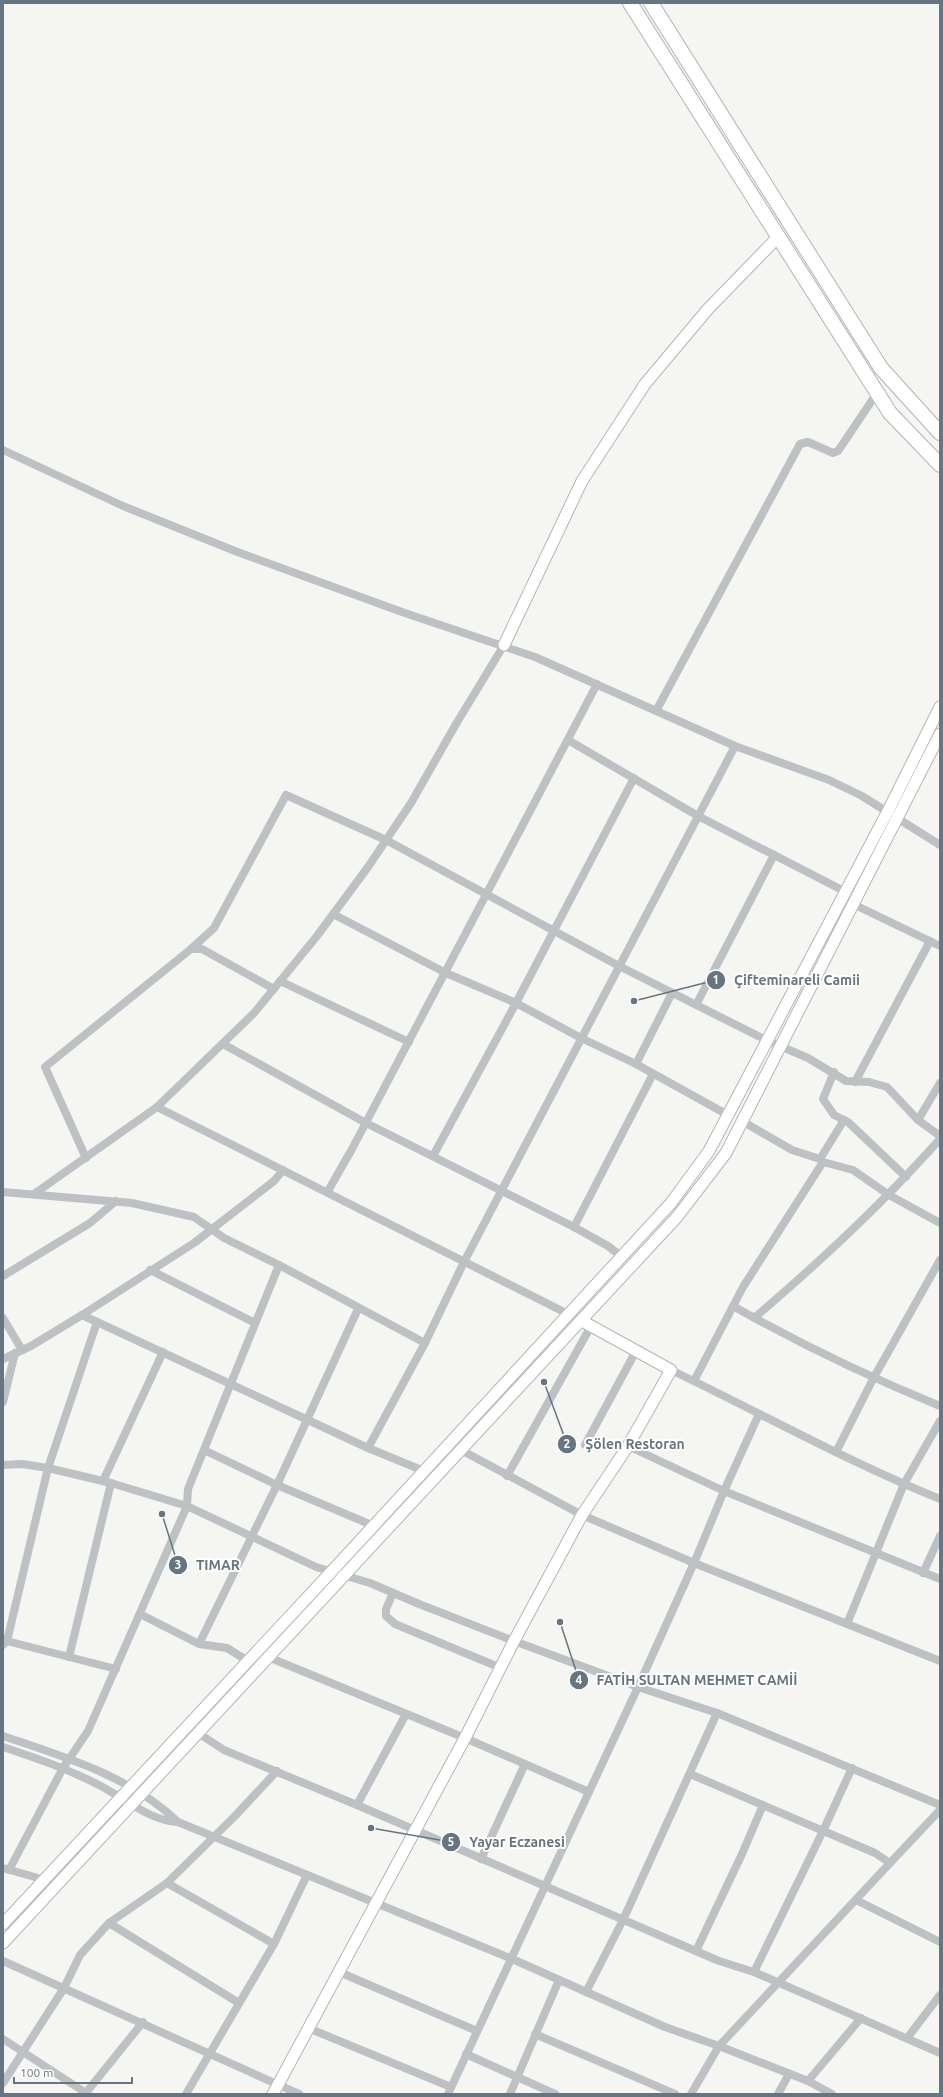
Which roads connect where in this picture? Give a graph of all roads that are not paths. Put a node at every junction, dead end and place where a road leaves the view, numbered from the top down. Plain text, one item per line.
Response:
1 (630, 3) edge
2 (651, 3) edge
3 (778, 237) junction
4 (877, 393) junction
5 (940, 433) edge
6 (3, 450) edge
7 (940, 464) edge
8 (504, 645) junction
9 (597, 684) junction
10 (940, 707) edge
11 (656, 711) junction
12 (940, 734) edge
13 (568, 740) junction
14 (735, 746) junction
15 (936, 752) edge
16 (634, 778) junction
17 (893, 814) junction
18 (698, 816) junction
19 (386, 840) junction
20 (940, 845) edge
21 (774, 855) junction
22 (846, 892) junction
23 (487, 896) junction
24 (853, 904) junction
25 (333, 914) junction
26 (554, 930) junction
27 (930, 941) junction
28 (940, 946) edge
29 (191, 949) junction
30 (619, 966) junction
31 (446, 972) junction
32 (280, 981) junction
33 (274, 989) junction
34 (672, 993) junction
35 (516, 1003) junction
36 (696, 1005) junction
37 (581, 1038) junction
38 (768, 1041) junction
39 (409, 1042) junction
40 (223, 1044) junction
41 (780, 1045) junction
42 (636, 1064) junction
43 (834, 1072) junction
44 (653, 1074) junction
45 (855, 1082) junction
46 (940, 1083) edge
47 (157, 1107) junction
48 (728, 1115) junction
49 (844, 1120) junction
50 (918, 1120) junction
51 (742, 1122) junction
52 (366, 1123) junction
53 (940, 1137) edge
54 (433, 1156) junction
55 (86, 1158) junction
56 (821, 1160) junction
57 (283, 1170) junction
58 (906, 1177) junction
59 (502, 1190) junction
60 (328, 1191) junction
61 (3, 1192) edge
62 (34, 1194) junction
63 (888, 1195) junction
64 (116, 1201) junction
65 (940, 1223) edge
66 (574, 1227) junction
67 (211, 1229) junction
68 (621, 1256) junction
69 (940, 1260) edge
70 (464, 1262) junction
71 (278, 1265) junction
72 (150, 1270) junction
73 (3, 1276) edge
74 (733, 1306) junction
75 (358, 1309) junction
76 (568, 1314) junction
77 (82, 1315) junction
78 (3, 1318) edge
79 (754, 1318) junction
80 (97, 1322) junction
81 (255, 1323) junction
82 (586, 1324) junction
83 (425, 1343) junction
84 (19, 1351) junction
85 (636, 1351) junction
86 (163, 1352) junction
87 (3, 1359) edge
88 (671, 1370) junction
89 (873, 1379) junction
90 (694, 1381) junction
91 (232, 1383) junction
92 (3, 1402) edge
93 (940, 1406) edge
94 (759, 1414) junction
95 (308, 1419) junction
96 (940, 1421) edge
97 (585, 1445) dead end
98 (628, 1446) junction
99 (368, 1448) junction
100 (204, 1450) junction
101 (461, 1450) junction
102 (836, 1452) junction
103 (3, 1465) edge
104 (48, 1468) junction
105 (424, 1471) junction
106 (507, 1476) junction
107 (103, 1480) junction
108 (111, 1482) junction
109 (904, 1484) junction
110 (277, 1485) junction
111 (724, 1491) junction
112 (940, 1499) edge
113 (187, 1506) junction
114 (582, 1515) junction
115 (374, 1526) junction
116 (940, 1536) edge
117 (251, 1538) junction
118 (876, 1553) junction
119 (694, 1563) junction
120 (332, 1571) junction
121 (923, 1573) junction
122 (346, 1574) junction
123 (940, 1579) edge
124 (393, 1593) junction
125 (140, 1614) junction
126 (847, 1624) junction
127 (514, 1641) junction
128 (4, 1642) edge
129 (199, 1644) junction
130 (69, 1657) junction
131 (268, 1657) junction
132 (248, 1661) junction
133 (940, 1661) edge
134 (501, 1668) junction
135 (116, 1669) junction
136 (638, 1687) junction
137 (717, 1713) junction
138 (406, 1714) junction
139 (198, 1733) junction
140 (3, 1736) edge
141 (465, 1738) junction
142 (4, 1750) edge
143 (70, 1759) junction
144 (525, 1764) junction
145 (63, 1768) junction
146 (852, 1768) junction
147 (276, 1771) junction
148 (690, 1774) junction
149 (130, 1788) junction
150 (589, 1792) junction
151 (141, 1795) junction
152 (122, 1797) junction
153 (132, 1803) junction
154 (940, 1804) edge
155 (357, 1805) junction
156 (763, 1805) junction
157 (940, 1810) edge
158 (178, 1822) junction
159 (416, 1830) junction
160 (823, 1831) junction
161 (214, 1836) junction
162 (481, 1859) junction
163 (890, 1863) junction
164 (6, 1869) edge
165 (307, 1876) junction
166 (44, 1880) junction
167 (166, 1883) junction
168 (544, 1886) junction
169 (856, 1900) junction
170 (377, 1902) junction
171 (623, 1920) junction
172 (109, 1923) junction
173 (3, 1924) edge
174 (940, 1942) edge
175 (3, 1943) edge
176 (274, 1944) junction
177 (696, 1952) junction
178 (510, 1958) junction
179 (3, 1961) edge
180 (339, 1972) junction
181 (754, 1972) junction
182 (559, 1980) junction
183 (779, 1983) junction
184 (64, 1988) junction
185 (586, 1992) junction
186 (940, 1995) edge
187 (239, 2003) junction
188 (861, 2018) junction
189 (143, 2022) junction
190 (308, 2028) junction
191 (477, 2031) junction
192 (535, 2034) junction
193 (908, 2037) junction
194 (3, 2039) edge
195 (719, 2046) junction
196 (23, 2052) junction
197 (940, 2053) edge
198 (209, 2054) junction
199 (466, 2054) junction
200 (789, 2074) junction
201 (517, 2077) junction
202 (808, 2081) junction
203 (3, 2083) edge
204 (276, 2089) edge
205 (449, 2091) edge
206 (86, 2094) edge
207 (186, 2094) edge
208 (299, 2094) edge
209 (510, 2094) edge
210 (555, 2094) edge
211 (675, 2094) edge
212 (691, 2094) edge
213 (778, 2094) edge
214 (832, 2094) edge

1 - 3 highway
2 - 5 highway
3 - 4 highway
3 - 8 main road
4 - 7 highway
4 - 11 street
6 - 8 street
8 - 9 street
8 - 19 street
9 - 11 street
9 - 13 street
10 - 17 main road
11 - 14 street
12 - 15 main road
13 - 16 street
13 - 23 street
14 - 17 street
14 - 18 street
15 - 17 main road
16 - 18 street
16 - 26 street
17 - 20 street
17 - 22 main road
17 - 24 main road
18 - 21 street
18 - 30 street
19 - 23 street
19 - 25 street
19 - 29 street
21 - 22 street
21 - 36 street
22 - 38 main road
23 - 26 street
23 - 31 street
24 - 27 street
24 - 41 main road
25 - 31 street
25 - 32 street
26 - 30 street
26 - 35 street
27 - 28 street
27 - 45 street
29 - 33 street
29 - 55 street
30 - 34 street
30 - 37 street
31 - 35 street
31 - 39 street
32 - 33 street
32 - 39 street
33 - 40 street
34 - 36 street
34 - 42 street
35 - 37 street
35 - 54 street
36 - 38 street
37 - 42 street
37 - 59 street
38 - 41 street
38 - 48 main road
39 - 52 street
40 - 47 street
40 - 52 street
41 - 43 street
41 - 51 main road
42 - 44 street
43 - 45 street
43 - 49 street
44 - 48 street
44 - 66 street
45 - 50 street
46 - 50 street
47 - 55 street
47 - 57 street
48 - 68 main road
49 - 56 street
49 - 58 street
50 - 53 street
51 - 56 street
51 - 82 main road
52 - 54 street
52 - 60 street
53 - 58 street
54 - 59 street
55 - 62 street
56 - 63 street
56 - 74 street
57 - 60 street
57 - 67 street
58 - 63 street
59 - 66 street
59 - 70 street
60 - 70 street
61 - 62 street
62 - 64 street
63 - 65 street
63 - 79 street
64 - 67 street
64 - 73 street
66 - 68 street
67 - 71 street
67 - 72 street
68 - 76 main road
69 - 89 street
70 - 76 street
70 - 83 street
71 - 75 street
71 - 81 street
72 - 77 street
72 - 81 street
74 - 79 street
74 - 90 street
75 - 83 street
75 - 95 street
76 - 82 street
76 - 105 main road
77 - 80 street
77 - 84 street
78 - 84 street
79 - 89 street
80 - 86 street
80 - 104 street
81 - 91 street
82 - 85 main road
82 - 101 main road
82 - 106 street
83 - 99 street
84 - 87 street
84 - 92 street
85 - 88 main road
85 - 97 street
86 - 91 street
86 - 107 street
88 - 90 street
88 - 98 main road
89 - 93 street
89 - 102 street
90 - 94 street
91 - 95 street
91 - 100 street
94 - 102 street
94 - 111 street
95 - 99 street
95 - 110 street
96 - 109 street
98 - 111 street
98 - 114 main road
99 - 105 street
100 - 110 street
100 - 113 street
101 - 106 street
101 - 122 main road
102 - 109 street
103 - 104 street
104 - 107 street
104 - 128 street
105 - 115 main road
106 - 114 street
107 - 108 street
108 - 113 street
108 - 130 street
109 - 112 street
109 - 118 street
110 - 115 street
110 - 117 street
111 - 118 street
111 - 119 street
113 - 117 street
113 - 125 street
114 - 119 street
114 - 127 main road
115 - 120 main road
116 - 121 street
117 - 120 street
117 - 129 street
118 - 121 street
118 - 126 street
119 - 126 street
119 - 136 street
120 - 122 street
120 - 132 main road
121 - 123 street
122 - 124 street
122 - 131 main road
124 - 127 street
124 - 134 street
125 - 129 street
125 - 135 street
126 - 133 street
127 - 134 main road
127 - 136 street
128 - 130 street
129 - 132 street
130 - 135 street
131 - 138 street
131 - 139 main road
132 - 149 main road
134 - 141 main road
135 - 143 street
136 - 137 street
136 - 150 street
137 - 146 street
137 - 148 street
138 - 141 street
138 - 155 street
139 - 147 street
139 - 151 main road
140 - 143 street
141 - 144 street
141 - 159 main road
142 - 145 street
143 - 145 street
143 - 149 street
144 - 150 street
144 - 162 street
145 - 152 street
145 - 164 street
146 - 154 street
146 - 160 street
147 - 155 street
147 - 161 street
148 - 156 street
148 - 171 street
149 - 151 street
149 - 152 main road
150 - 168 street
151 - 153 main road
151 - 158 street
152 - 153 street
152 - 166 main road
153 - 158 street
153 - 175 main road
155 - 159 street
156 - 160 street
156 - 177 street
157 - 163 street
158 - 161 street
159 - 162 street
159 - 170 main road
160 - 163 street
160 - 181 street
161 - 165 street
161 - 167 street
162 - 168 street
163 - 169 street
164 - 166 street
165 - 170 street
165 - 176 street
166 - 173 main road
167 - 172 street
167 - 176 street
168 - 171 street
168 - 178 street
169 - 174 street
169 - 183 street
170 - 178 street
170 - 180 main road
171 - 177 street
171 - 185 street
172 - 184 street
172 - 187 street
176 - 187 street
177 - 181 street
178 - 182 street
178 - 191 street
179 - 184 street
180 - 190 main road
180 - 191 street
181 - 183 street
182 - 185 street
182 - 192 street
183 - 188 street
183 - 195 street
184 - 189 street
184 - 196 street
185 - 195 street
186 - 193 street
187 - 198 street
188 - 193 street
188 - 202 street
189 - 198 street
189 - 206 street
190 - 204 main road
190 - 205 street
191 - 199 street
192 - 201 street
192 - 211 street
193 - 197 street
194 - 196 street
195 - 200 street
195 - 212 street
196 - 203 street
196 - 206 street
198 - 204 street
198 - 207 street
199 - 201 street
199 - 205 street
200 - 202 street
200 - 213 street
201 - 209 street
201 - 210 street
202 - 214 street
204 - 208 street

